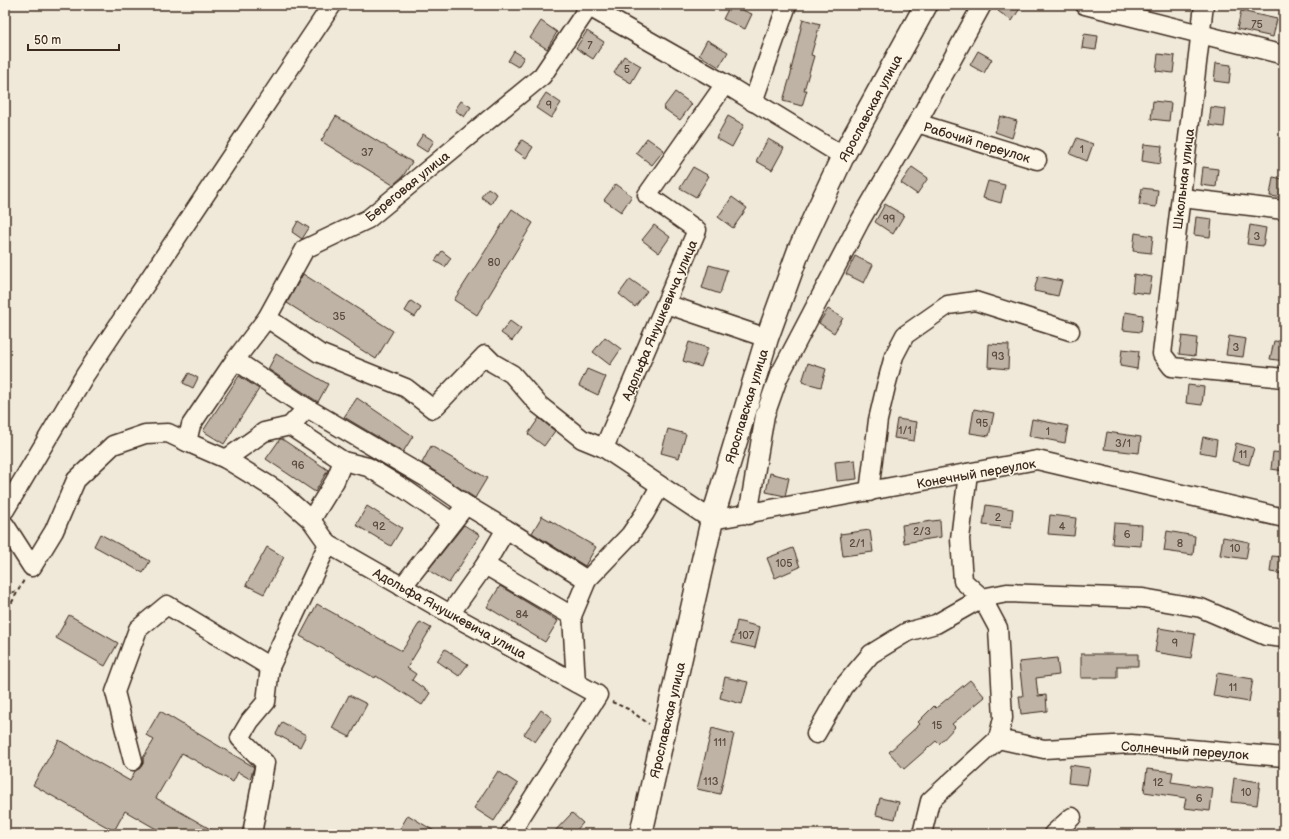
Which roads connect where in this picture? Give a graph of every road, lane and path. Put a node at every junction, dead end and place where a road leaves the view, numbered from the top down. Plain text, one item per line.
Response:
1 (332, 5) edge
2 (588, 5) edge
3 (787, 5) edge
4 (926, 5) edge
5 (982, 5) edge
6 (1085, 5) edge
7 (1204, 5) edge
8 (1200, 34) junction
9 (1284, 55) edge
10 (726, 84) junction
11 (753, 102) junction
12 (917, 123) junction
13 (843, 156) junction
14 (1037, 160) dead end
15 (1182, 198) junction
16 (1284, 210) edge
17 (666, 304) junction
18 (267, 318) junction
19 (1070, 331) dead end
20 (767, 338) junction
21 (235, 360) junction
22 (1284, 378) edge
23 (307, 408) junction
24 (290, 426) junction
25 (189, 434) junction
26 (604, 448) junction
27 (226, 459) junction
28 (343, 461) junction
29 (968, 473) junction
30 (660, 486) junction
31 (869, 492) junction
32 (466, 505) junction
33 (5, 510) edge
34 (748, 515) junction
35 (1284, 518) edge
36 (311, 520) junction
37 (712, 520) junction
38 (452, 522) junction
39 (5, 525) edge
40 (506, 529) junction
41 (328, 544) junction
42 (485, 565) junction
43 (32, 567) junction
44 (587, 580) junction
45 (402, 587) junction
46 (17, 590) junction
47 (5, 595) edge
48 (982, 598) junction
49 (450, 614) junction
50 (5, 615) edge
51 (572, 616) junction
52 (1284, 638) edge
53 (270, 668) junction
54 (576, 683) junction
55 (598, 695) junction
56 (664, 734) junction
57 (816, 734) dead end
58 (998, 739) junction
59 (1284, 757) edge
60 (132, 761) dead end
61 (1072, 817) dead end
62 (252, 834) edge
63 (510, 834) edge
64 (641, 834) edge
65 (922, 834) edge
66 (1052, 834) edge

1 - 33 street
2 - 10 street
2 - 18 street, Береговая улица
3 - 11 street
4 - 13 main road, Ярославская улица
5 - 12 street
6 - 8 street
7 - 8 street, Школьная улица
8 - 9 street
8 - 15 street, Школьная улица
10 - 11 street
10 - 17 street, Адольфа Янушкевича улица
11 - 13 street
12 - 14 street, Рабочий переулок
12 - 34 street
13 - 20 main road, Ярославская улица
15 - 16 street
15 - 22 street, Школьная улица
17 - 20 street
17 - 26 street, Адольфа Янушкевича улица
18 - 21 street, Береговая улица
18 - 26 street
19 - 31 street
20 - 37 main road, Ярославская улица
21 - 23 street
21 - 25 street, Береговая улица
23 - 24 street
23 - 32 street
24 - 27 street
24 - 28 street
25 - 27 street, Адольфа Янушкевича улица
25 - 43 street
26 - 30 street
27 - 36 street, Адольфа Янушкевича улица
28 - 36 street
28 - 38 street
29 - 31 street, Конечный переулок
29 - 35 street, Конечный переулок
29 - 48 street
30 - 37 street
30 - 44 street
31 - 34 street, Конечный переулок
32 - 38 street
32 - 40 street
34 - 37 street, Конечный переулок
36 - 41 street, Адольфа Янушкевича улица
37 - 56 main road, Ярославская улица
38 - 45 street
39 - 43 street
40 - 42 street
40 - 44 street
41 - 45 street, Адольфа Янушкевича улица
41 - 53 street
42 - 49 street
42 - 51 street
43 - 46 path
44 - 51 street
45 - 49 street, Адольфа Янушкевича улица
46 - 47 path
46 - 50 path
48 - 52 street
48 - 57 street
48 - 58 street
49 - 54 street, Адольфа Янушкевича улица
51 - 54 street
53 - 60 street
53 - 62 street
54 - 55 street, Адольфа Янушкевича улица
55 - 56 path
55 - 63 street
56 - 64 main road, Ярославская улица
58 - 59 street, Солнечный переулок
58 - 65 street
61 - 66 street

